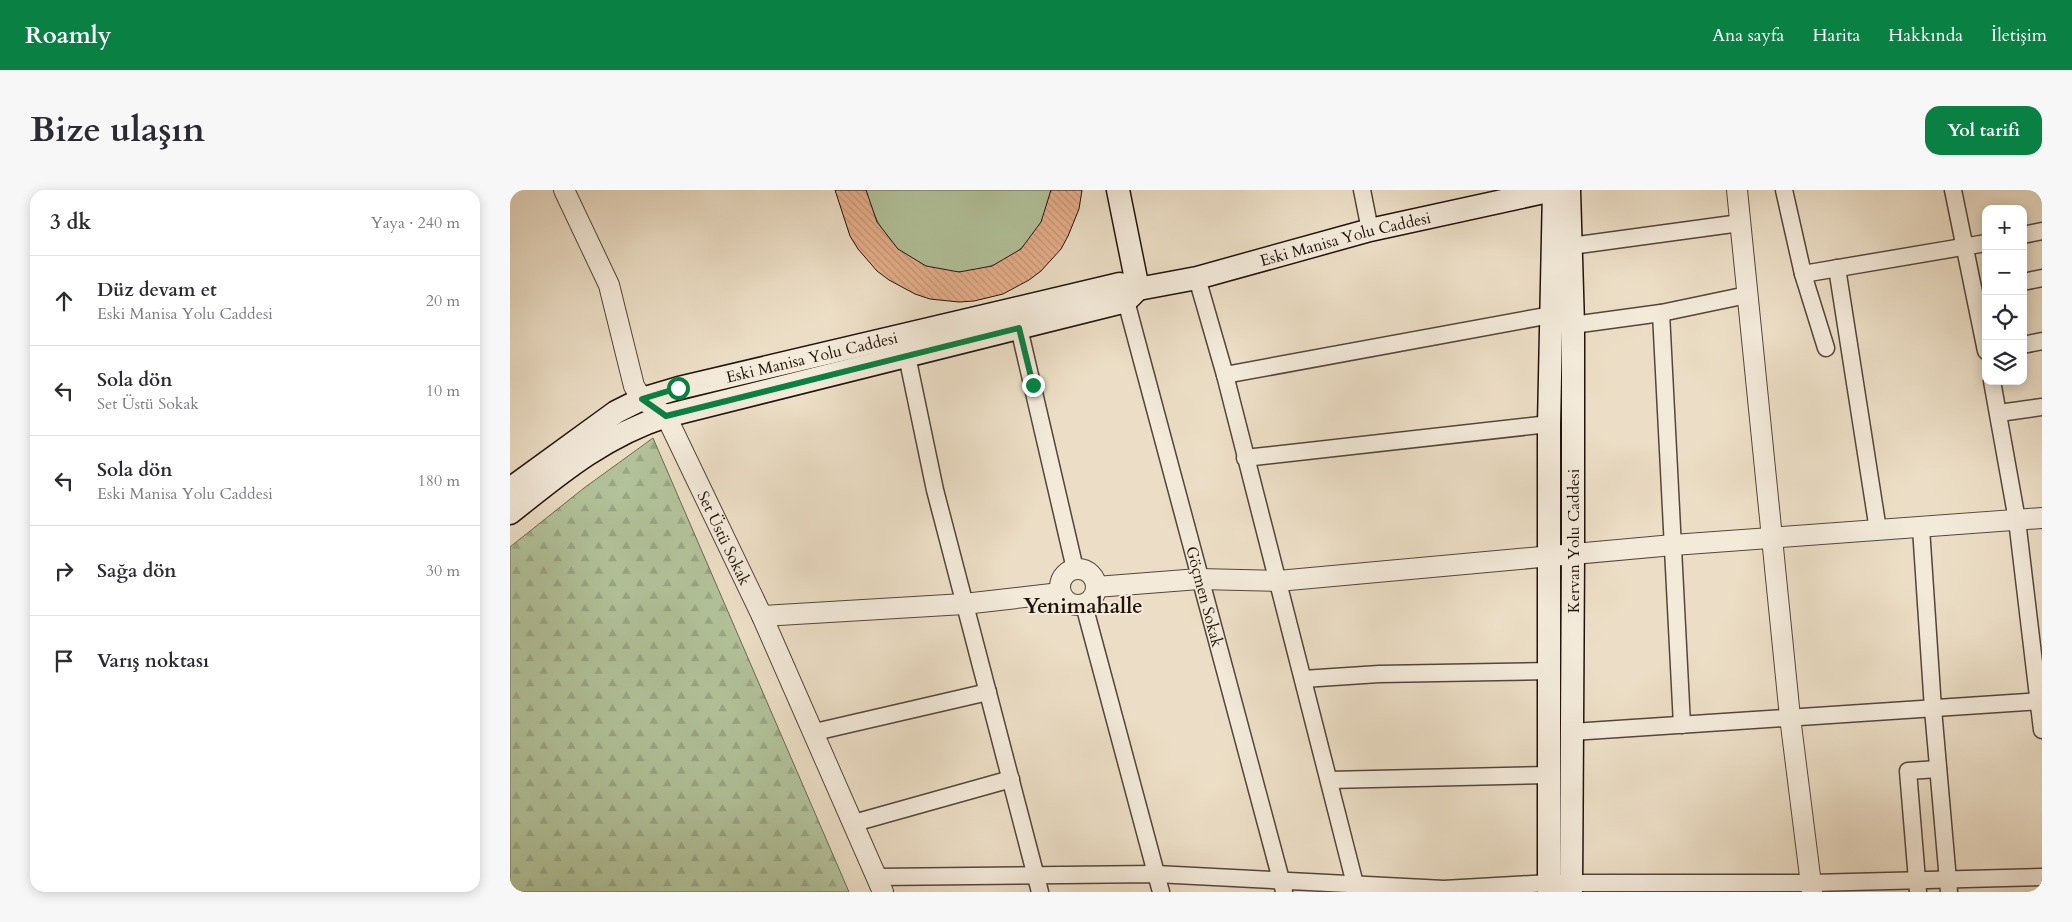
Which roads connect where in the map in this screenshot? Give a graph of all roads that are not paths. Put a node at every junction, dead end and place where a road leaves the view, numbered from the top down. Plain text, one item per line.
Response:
1 (564, 190) edge
2 (1118, 190) edge
3 (1362, 190) edge
4 (1553, 190) edge
5 (1569, 190) edge
6 (1737, 190) edge
7 (1784, 190) edge
8 (1953, 190) edge
9 (1740, 223) junction
10 (1370, 230) junction
11 (2042, 231) edge
12 (2027, 234) edge
13 (1982, 244) edge
14 (1571, 246) junction
15 (1964, 247) junction
16 (1837, 268) junction
17 (1802, 274) junction
18 (1197, 278) junction
19 (2042, 278) edge
20 (2027, 281) edge
21 (1980, 290) edge
22 (1132, 295) junction
23 (1747, 295) junction
24 (1661, 312) junction
25 (1551, 315) junction
26 (1573, 325) junction
27 (1019, 328) junction
28 (1985, 340) edge
29 (2042, 341) edge
30 (2027, 344) edge
31 (1826, 348) dead end
32 (907, 356) junction
33 (1225, 375) junction
34 (1993, 385) edge
35 (642, 399) junction
36 (2042, 407) edge
37 (1998, 413) junction
38 (666, 416) junction
39 (1549, 424) junction
40 (1245, 458) junction
41 (510, 489) edge
42 (510, 513) edge
43 (2042, 518) edge
44 (2017, 520) junction
45 (1921, 528) junction
46 (1878, 530) junction
47 (1772, 539) junction
48 (1673, 545) junction
49 (1574, 555) junction
50 (1550, 557) junction
51 (1075, 569) junction
52 (1199, 579) junction
53 (1278, 581) junction
54 (1096, 588) junction
55 (1060, 593) junction
56 (964, 604) junction
57 (1084, 605) junction
58 (762, 616) junction
59 (1550, 671) junction
60 (1303, 680) junction
61 (988, 692) junction
62 (2040, 701) edge
63 (1933, 709) junction
64 (1790, 717) junction
65 (1682, 725) junction
66 (2042, 730) edge
67 (815, 732) junction
68 (1572, 732) junction
69 (1938, 770) junction
70 (1550, 775) junction
71 (1011, 779) junction
72 (1329, 780) junction
73 (854, 823) junction
74 (1156, 874) junction
75 (1036, 875) junction
76 (2042, 877) edge
77 (880, 884) edge
78 (1355, 884) junction
79 (1917, 886) edge
80 (1949, 886) edge
81 (1283, 887) edge
82 (1549, 887) edge
83 (1571, 887) edge
84 (1811, 888) edge
85 (1444, 890) edge
86 (1040, 892) edge
87 (1161, 892) edge

1 - 35 street, Set Üstü Sokak
2 - 22 main road
3 - 10 street
4 - 10 main road, Eski Manisa Yolu Caddesi
4 - 25 main road, Kervan Yolu Caddesi
5 - 14 main road, Kervan Yolu Caddesi
6 - 9 street
7 - 17 street
8 - 15 street
9 - 14 street
9 - 23 street
10 - 18 main road, Eski Manisa Yolu Caddesi
11 - 12 street
13 - 15 street
14 - 26 main road, Kervan Yolu Caddesi
15 - 16 street
15 - 21 street
16 - 17 street
16 - 46 street
17 - 31 street
18 - 22 main road, Eski Manisa Yolu Caddesi
18 - 33 street
19 - 20 street
21 - 28 street
22 - 27 main road, Eski Manisa Yolu Caddesi
22 - 35 main road, Eski Manisa Yolu Caddesi
22 - 52 street, Göçmen Sokak
23 - 24 street
23 - 47 street
24 - 26 street
24 - 48 street
25 - 33 street
25 - 39 main road, Kervan Yolu Caddesi
26 - 49 main road, Kervan Yolu Caddesi
27 - 32 main road, Eski Manisa Yolu Caddesi
27 - 51 street
29 - 30 street
32 - 38 main road, Eski Manisa Yolu Caddesi
32 - 56 street
33 - 40 street
34 - 37 street
35 - 38 street, Set Üstü Sokak
35 - 41 main road, Eski Manisa Yolu Caddesi
36 - 37 street
37 - 44 street
38 - 42 main road, Eski Manisa Yolu Caddesi
38 - 58 street, Set Üstü Sokak
39 - 40 street
39 - 50 main road, Kervan Yolu Caddesi
40 - 53 street
43 - 44 street
44 - 45 street
44 - 62 street
45 - 46 street
45 - 63 street
46 - 47 street
47 - 48 street
47 - 64 street
48 - 49 street
48 - 65 street
49 - 50 street
49 - 68 main road, Kervan Yolu Caddesi
50 - 53 street
50 - 59 main road, Kervan Yolu Caddesi
51 - 54 street
51 - 55 street
52 - 53 street
52 - 54 street
52 - 81 street, Göçmen Sokak
53 - 60 street
54 - 57 street
55 - 56 street
55 - 57 street
56 - 58 street
56 - 61 street
57 - 74 street
58 - 67 street, Set Üstü Sokak
59 - 60 street
59 - 70 main road, Kervan Yolu Caddesi
60 - 72 street
61 - 67 street
61 - 71 street
62 - 63 street
62 - 66 street
63 - 64 street
63 - 69 street
64 - 65 street
64 - 84 street
65 - 68 street
67 - 73 street, Set Üstü Sokak
68 - 83 main road, Kervan Yolu Caddesi
69 - 79 street
69 - 80 street
70 - 72 street
70 - 82 main road, Kervan Yolu Caddesi
71 - 73 street
71 - 75 street
72 - 78 street
73 - 77 street, Set Üstü Sokak
74 - 75 street
74 - 81 street
74 - 87 street
75 - 77 street
75 - 86 street
76 - 80 street
78 - 81 street
78 - 85 street
79 - 80 street
79 - 84 street
82 - 83 street
82 - 85 street
83 - 84 street

